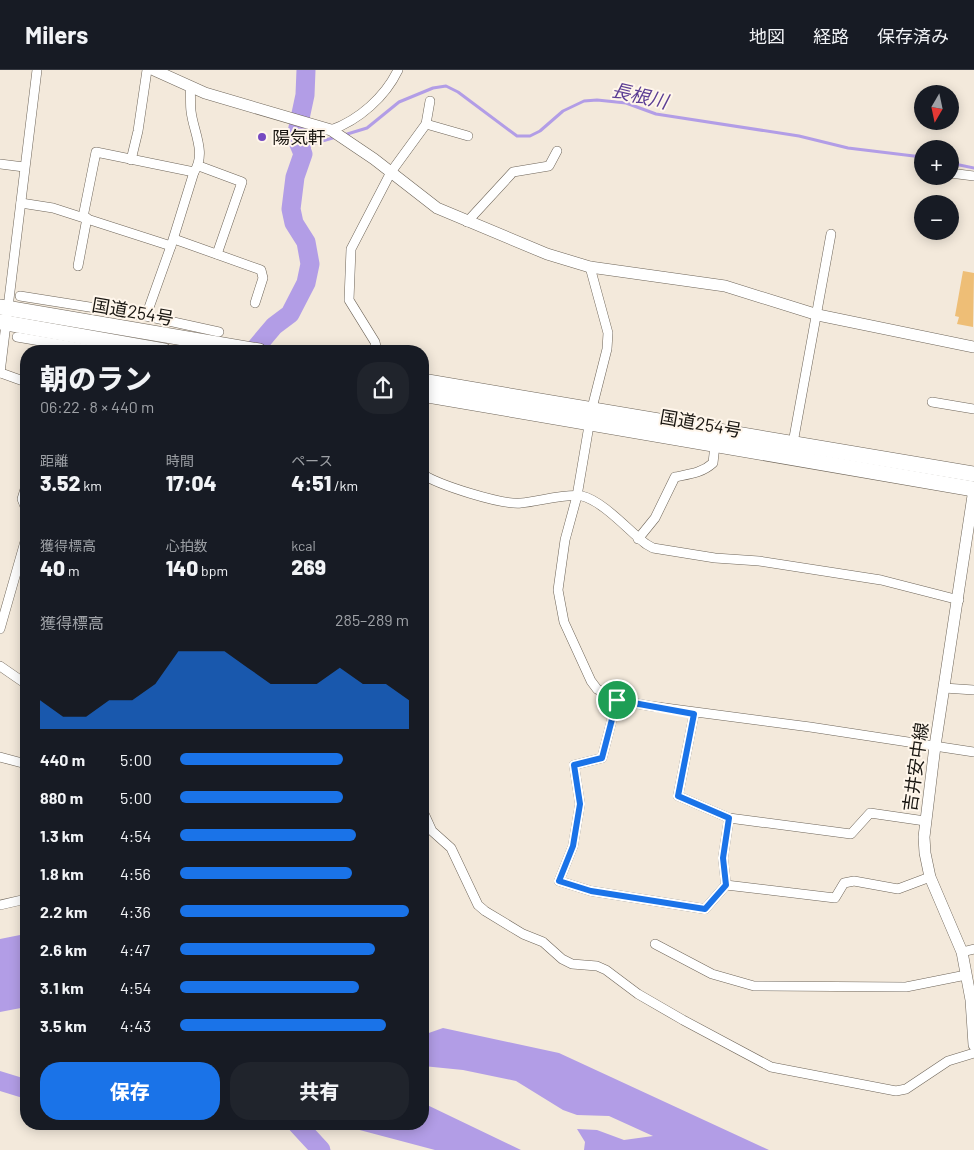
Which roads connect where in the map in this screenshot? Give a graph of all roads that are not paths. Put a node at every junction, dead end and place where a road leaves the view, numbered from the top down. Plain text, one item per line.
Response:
1 (37, 70) edge
2 (147, 70) edge
3 (398, 70) edge
4 (160, 72) edge
5 (190, 87) junction
6 (430, 101) dead end
7 (426, 124) junction
8 (332, 131) junction
9 (468, 136) dead end
10 (557, 150) dead end
11 (131, 160) junction
12 (0, 164) edge
13 (24, 167) junction
14 (197, 169) junction
15 (391, 172) junction
16 (959, 174) edge
17 (974, 176) edge
18 (21, 203) junction
19 (85, 218) junction
20 (467, 222) junction
21 (831, 234) dead end
22 (172, 243) junction
23 (217, 254) junction
24 (78, 266) dead end
25 (590, 267) junction
26 (20, 296) dead end
27 (255, 303) dead end
28 (111, 311) junction
29 (3, 315) edge
30 (818, 315) junction
31 (146, 316) junction
32 (77, 321) junction
33 (17, 337) dead end
34 (218, 338) junction
35 (64, 345) edge
36 (137, 345) edge
37 (240, 345) edge
38 (376, 345) edge
39 (974, 347) edge
40 (0, 373) edge
41 (20, 380) edge
42 (429, 382) edge
43 (429, 395) edge
44 (932, 402) dead end
45 (974, 409) edge
46 (591, 416) junction
47 (793, 443) junction
48 (715, 445) junction
49 (974, 474) edge
50 (429, 478) edge
51 (974, 489) edge
52 (577, 496) junction
53 (638, 538) junction
54 (20, 559) edge
55 (959, 600) junction
56 (0, 629) edge
57 (0, 666) edge
58 (20, 680) edge
59 (944, 688) junction
60 (974, 690) edge
61 (617, 700) junction
62 (694, 714) junction
63 (934, 746) junction
64 (974, 752) edge
65 (0, 757) edge
66 (20, 762) edge
67 (729, 818) junction
68 (925, 821) junction
69 (429, 824) edge
70 (930, 877) junction
71 (726, 885) junction
72 (20, 900) edge
73 (0, 905) edge
74 (655, 944) dead end
75 (974, 949) edge
76 (962, 952) junction
77 (966, 975) junction
78 (974, 1045) edge
79 (974, 1053) edge

1 - 13 street
2 - 11 street
3 - 8 street
4 - 5 street
5 - 8 street
5 - 14 street
6 - 7 street
7 - 9 street
7 - 15 street
8 - 15 street
10 - 20 street
11 - 14 street
11 - 19 street
12 - 13 street
13 - 18 street
14 - 22 street
14 - 23 street
15 - 20 street
15 - 38 street
16 - 17 street
18 - 19 street
18 - 29 street
19 - 22 street
19 - 24 street
20 - 25 street
21 - 30 street
22 - 23 street
22 - 31 street
23 - 27 street
25 - 30 street
25 - 46 street
26 - 28 street
28 - 31 street
28 - 32 street
29 - 32 highway, 国道254号
29 - 36 highway, 国道254号
29 - 40 street
30 - 39 street
30 - 47 street
31 - 34 street
32 - 34 highway, 国道254号
33 - 35 street
34 - 37 highway, 国道254号
40 - 41 street
42 - 46 highway, 国道254号
43 - 46 highway, 国道254号
44 - 45 street
46 - 47 highway, 国道254号
46 - 48 highway, 国道254号
46 - 52 street
47 - 49 highway, 国道254号
48 - 51 highway, 国道254号
48 - 53 street
50 - 52 street
51 - 55 street, 吉井安中線
52 - 53 street
52 - 61 street
53 - 55 street
54 - 56 street
55 - 59 street, 吉井安中線
57 - 58 street
59 - 60 street
59 - 63 street, 吉井安中線
61 - 62 street
61 - 71 street
62 - 63 street
62 - 67 street
63 - 64 street
63 - 68 street, 吉井安中線
65 - 66 street
67 - 68 street
67 - 71 street
68 - 70 street, 吉井安中線
69 - 79 street
70 - 71 street
70 - 76 street, 吉井安中線
72 - 73 street
74 - 77 street
75 - 76 street
76 - 77 street, 吉井安中線
77 - 78 street, 吉井安中線

